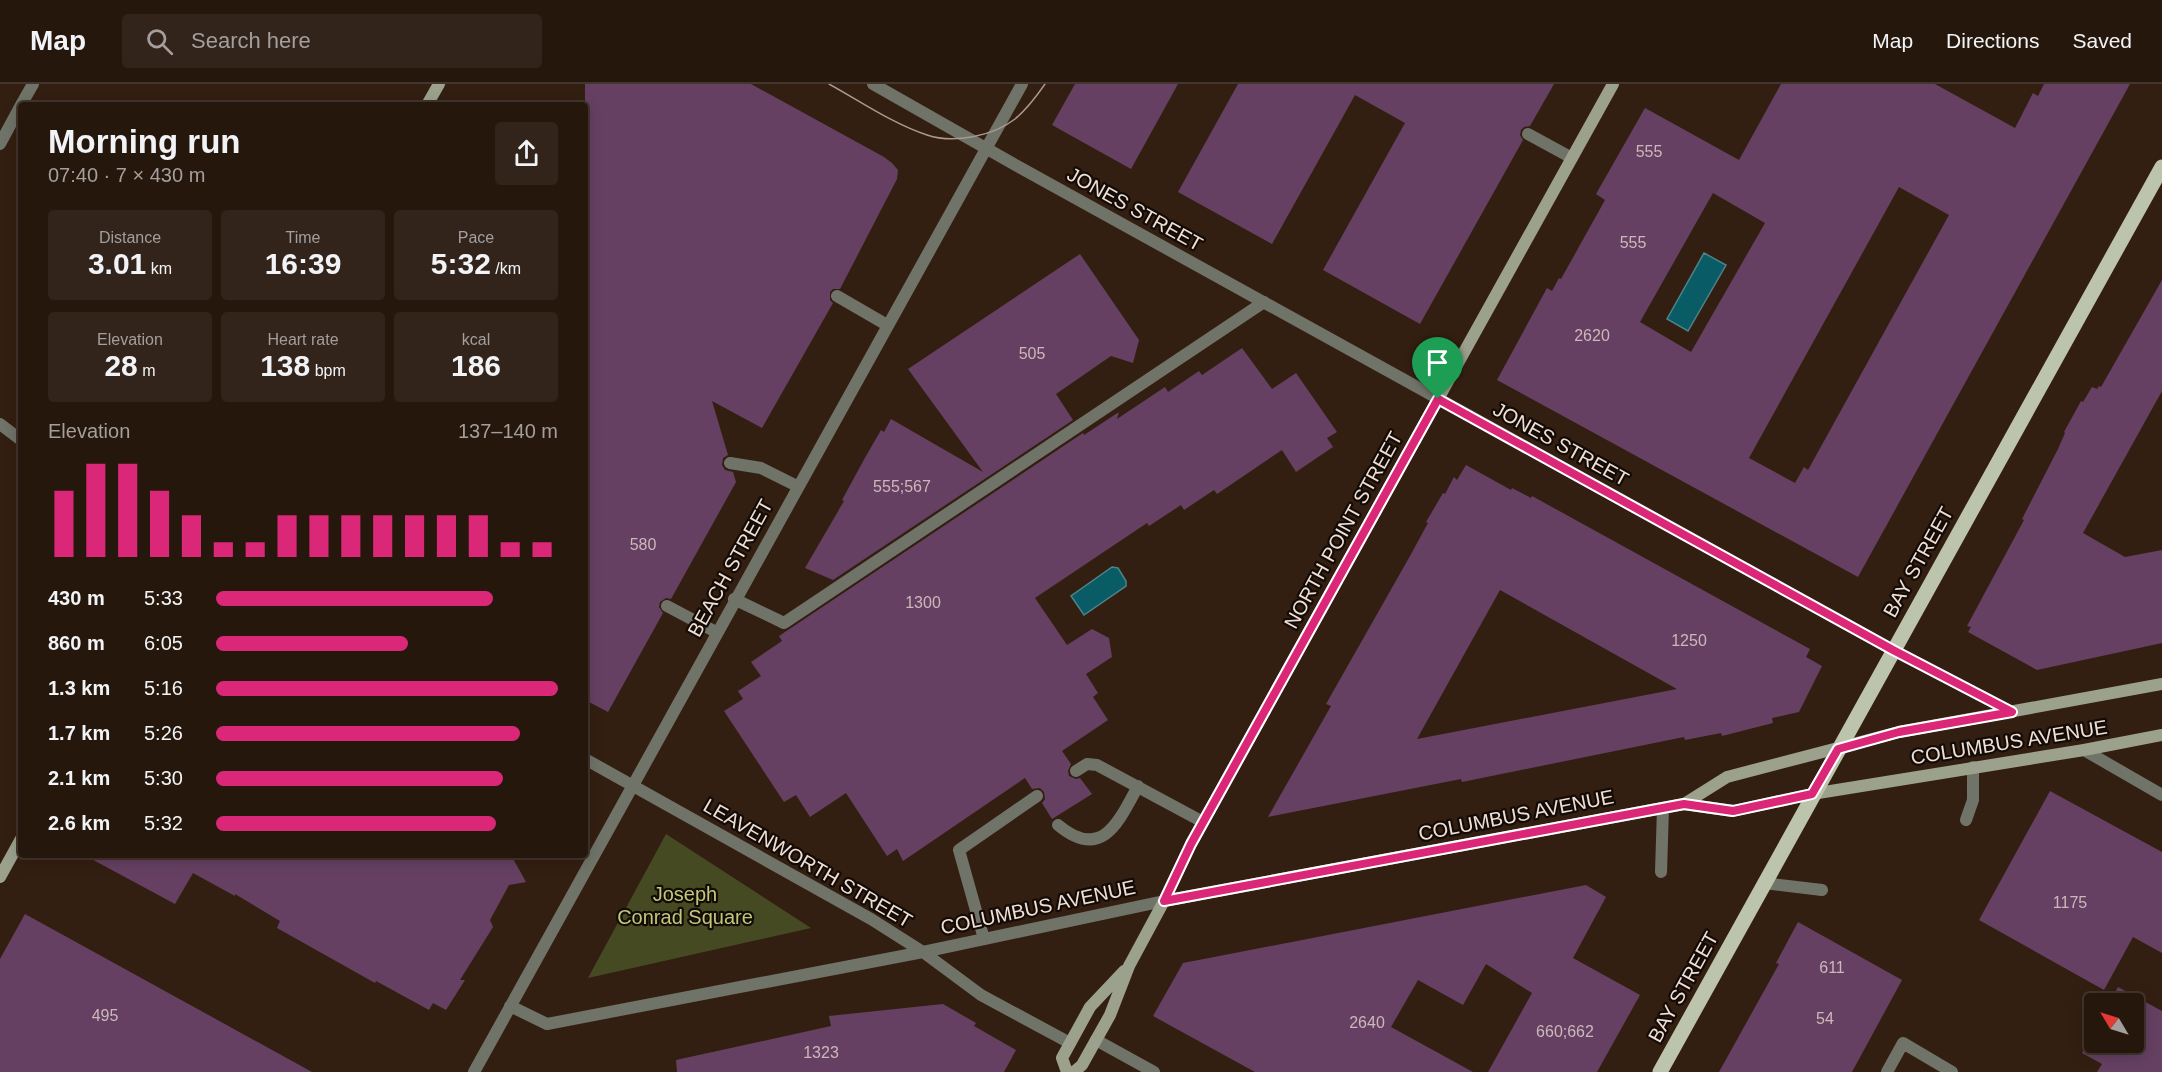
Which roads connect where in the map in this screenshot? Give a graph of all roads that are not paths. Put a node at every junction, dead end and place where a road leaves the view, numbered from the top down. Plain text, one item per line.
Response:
1 (33, 84) edge
2 (439, 84) edge
3 (873, 84) edge
4 (1022, 84) edge
5 (1613, 84) edge
6 (23, 102) edge
7 (430, 102) edge
8 (18, 111) edge
9 (1528, 134) dead end
10 (0, 144) edge
11 (985, 147) junction
12 (1572, 158) junction
13 (2162, 167) edge
14 (837, 296) dead end
15 (1264, 302) junction
16 (886, 325) junction
17 (1438, 399) junction
18 (0, 424) edge
19 (18, 438) edge
20 (730, 463) dead end
21 (798, 486) junction
22 (734, 599) junction
23 (666, 606) dead end
24 (716, 632) junction
25 (1893, 650) junction
26 (2162, 684) edge
27 (2012, 712) junction
28 (2162, 735) edge
29 (1838, 749) junction
30 (2084, 750) junction
31 (588, 761) edge
32 (1973, 767) junction
33 (1076, 771) dead end
34 (633, 786) junction
35 (1138, 786) junction
36 (1812, 794) junction
37 (2162, 795) edge
38 (1037, 796) dead end
39 (1684, 804) junction
40 (1663, 807) junction
41 (1966, 820) dead end
42 (1203, 822) junction
43 (1058, 825) dead end
44 (18, 844) edge
45 (1660, 873) dead end
46 (0, 877) edge
47 (1764, 883) junction
48 (1821, 890) dead end
49 (1164, 901) junction
50 (984, 939) junction
51 (923, 952) junction
52 (1129, 966) junction
53 (510, 1006) junction
54 (1096, 1040) junction
55 (1070, 1043) junction
56 (474, 1072) edge
57 (1067, 1072) edge
58 (1074, 1072) edge
59 (1154, 1072) edge
60 (1660, 1072) edge
61 (1887, 1072) edge
62 (1952, 1072) edge

1 - 6 street
2 - 7 street
3 - 11 street, JONES STREET
4 - 11 street, BEACH STREET
5 - 12 street, NORTH POINT STREET
8 - 10 street
9 - 12 street
11 - 15 street, JONES STREET
11 - 16 street, BEACH STREET
12 - 17 street, NORTH POINT STREET
13 - 25 main road, BAY STREET
14 - 16 street
15 - 17 street, JONES STREET
15 - 22 street
16 - 21 street, BEACH STREET
17 - 25 street, JONES STREET
17 - 42 street, NORTH POINT STREET
18 - 19 street
20 - 21 street
21 - 22 street, BEACH STREET
22 - 24 street, BEACH STREET
23 - 24 street
24 - 34 street, BEACH STREET
25 - 27 street, JONES STREET
25 - 29 main road, BAY STREET
26 - 27 street, COLUMBUS AVENUE
27 - 29 street, COLUMBUS AVENUE
28 - 30 street, COLUMBUS AVENUE
29 - 36 main road, BAY STREET
29 - 39 street, COLUMBUS AVENUE
30 - 32 street, COLUMBUS AVENUE
30 - 37 street
31 - 34 street, LEAVENWORTH STREET
32 - 36 street, COLUMBUS AVENUE
32 - 41 street
33 - 35 street
34 - 51 street, LEAVENWORTH STREET
34 - 53 street, BEACH STREET
35 - 42 street
35 - 43 street
36 - 39 street, COLUMBUS AVENUE
36 - 47 main road, BAY STREET
38 - 50 street
39 - 40 street, COLUMBUS AVENUE
40 - 45 street
40 - 49 street, COLUMBUS AVENUE
42 - 49 street, NORTH POINT STREET
44 - 46 street
47 - 48 street
47 - 60 main road, BAY STREET
49 - 50 street, COLUMBUS AVENUE
49 - 52 street, NORTH POINT STREET
50 - 51 street, COLUMBUS AVENUE
51 - 53 street, COLUMBUS AVENUE
51 - 55 street, LEAVENWORTH STREET
52 - 54 street, NORTH POINT STREET
52 - 55 street, NORTH POINT STREET
53 - 56 street, BEACH STREET
54 - 58 street, NORTH POINT STREET
54 - 59 street
55 - 57 street, NORTH POINT STREET
61 - 62 street

